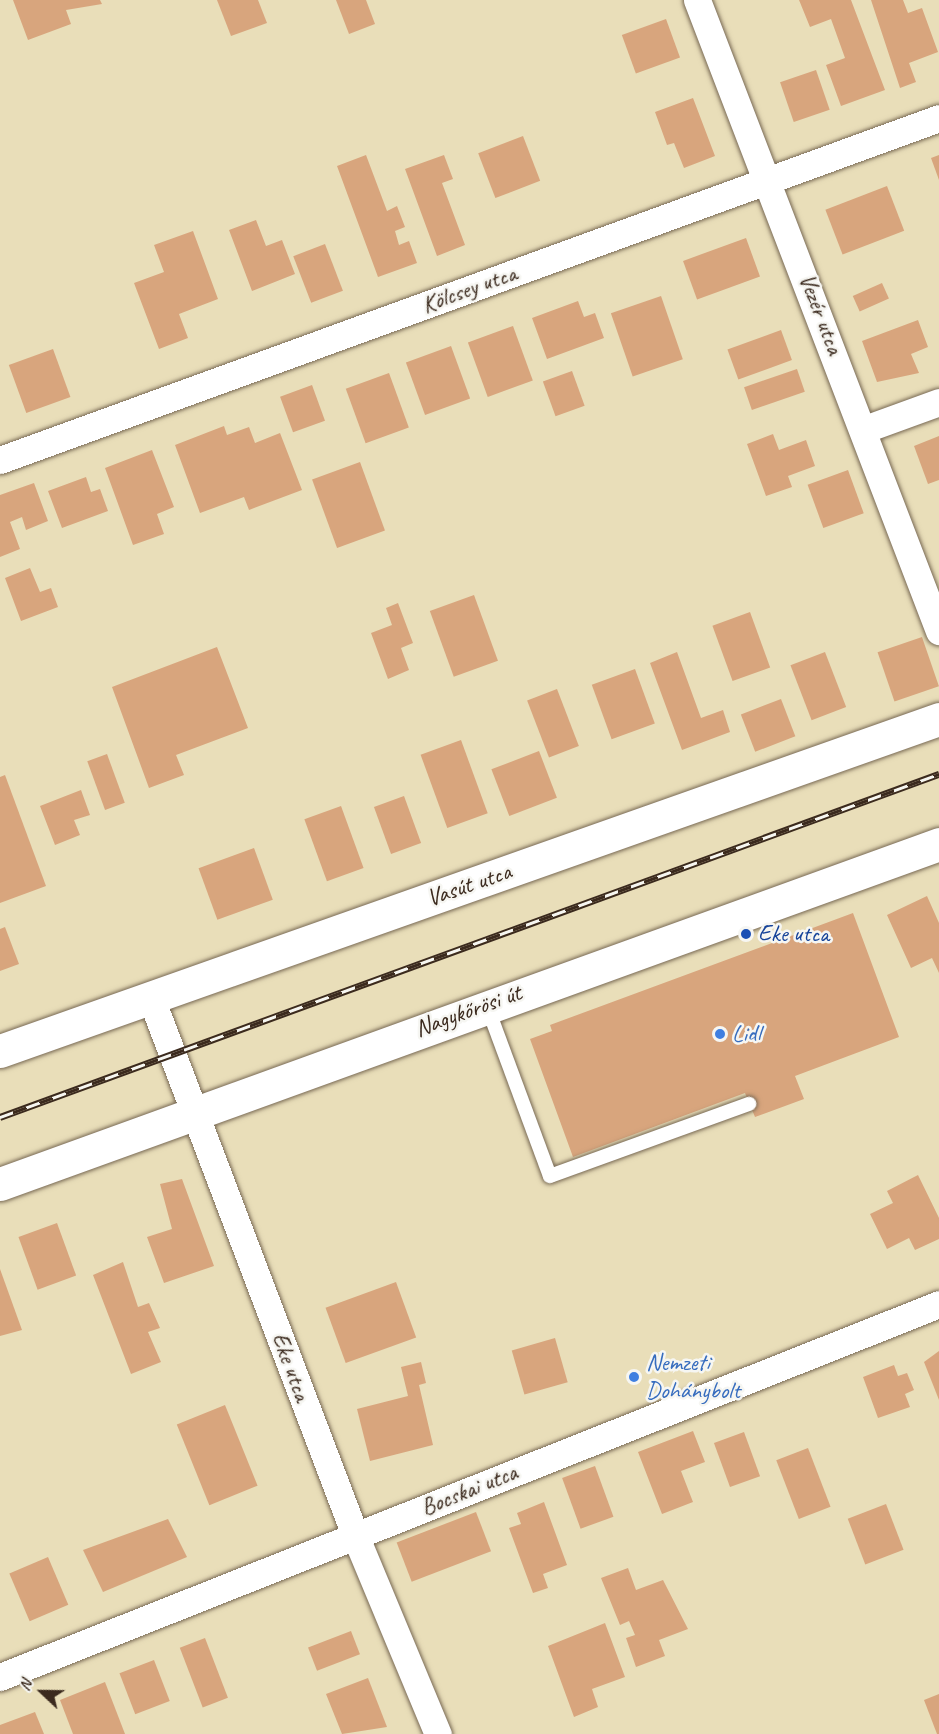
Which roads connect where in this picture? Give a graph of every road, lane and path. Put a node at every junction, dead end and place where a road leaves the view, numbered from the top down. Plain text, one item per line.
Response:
1 (697, 0) edge
2 (939, 118) edge
3 (769, 180) junction
4 (939, 402) edge
5 (865, 429) junction
6 (0, 460) edge
7 (939, 631) edge
8 (939, 719) edge
9 (939, 844) edge
10 (151, 998) junction
11 (486, 1004) junction
12 (0, 1051) edge
13 (749, 1104) dead end
14 (193, 1113) junction
15 (0, 1184) edge
16 (939, 1304) edge
17 (355, 1535) junction
18 (0, 1677) edge
19 (438, 1734) edge

1 - 3 street, Vezér utca
2 - 3 street, Kölcsey utca
3 - 5 street, Vezér utca
3 - 6 street, Kölcsey utca
4 - 5 street
5 - 7 street, Vezér utca
8 - 10 main road, Vasút utca
9 - 11 main road, Nagykőrösi út
10 - 12 main road, Vasút utca
10 - 14 street, Eke utca
11 - 13 lane
11 - 14 main road, Nagykőrösi út
14 - 15 main road, Nagykőrösi út
14 - 17 street, Eke utca
16 - 17 street, Bocskai utca
17 - 18 street, Bocskai utca
17 - 19 street, Eke utca

